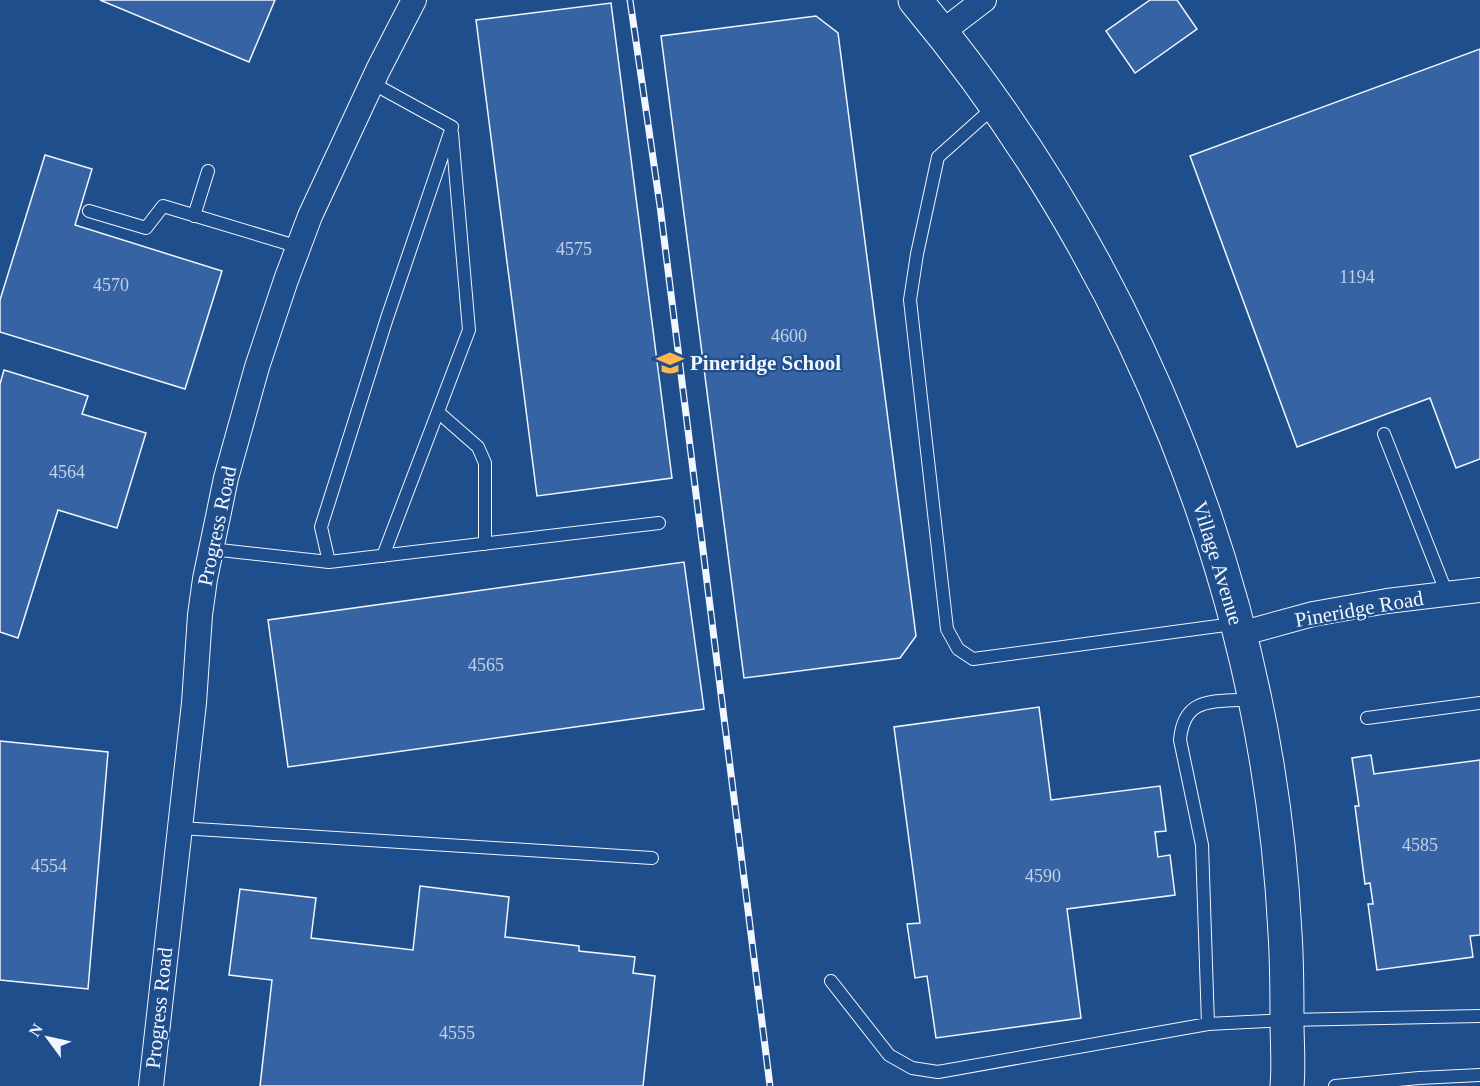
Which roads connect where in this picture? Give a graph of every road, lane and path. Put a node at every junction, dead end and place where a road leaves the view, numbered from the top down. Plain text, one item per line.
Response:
1 (414, 0) edge
2 (915, 0) edge
3 (984, 0) edge
4 (942, 32) junction
5 (372, 83) junction
6 (991, 97) junction
7 (452, 127) junction
8 (208, 171) dead end
9 (89, 211) dead end
10 (194, 216) junction
11 (299, 247) junction
12 (438, 412) junction
13 (1384, 434) dead end
14 (659, 523) dead end
15 (485, 543) junction
16 (211, 549) junction
17 (383, 556) junction
18 (329, 562) junction
19 (1480, 590) edge
20 (1447, 594) junction
21 (1239, 629) junction
22 (1254, 699) junction
23 (1480, 703) edge
24 (1367, 718) dead end
25 (180, 828) junction
26 (652, 858) dead end
27 (831, 981) dead end
28 (1480, 1016) edge
29 (1287, 1020) junction
30 (1208, 1024) junction
31 (1480, 1075) edge
32 (151, 1086) edge
33 (1287, 1086) edge
34 (1342, 1086) edge

1 - 5 street, Progress Road
2 - 4 street, Village Avenue
3 - 4 street
4 - 6 street, Village Avenue
5 - 7 lane
5 - 11 street, Progress Road
6 - 21 street, Village Avenue
6 - 21 lane
7 - 12 lane
7 - 18 lane
8 - 10 lane
9 - 10 lane
10 - 11 lane
11 - 16 street, Progress Road
12 - 15 lane
12 - 17 lane
13 - 20 lane
14 - 15 lane
15 - 17 lane
16 - 18 lane
16 - 25 street, Progress Road
17 - 18 lane
19 - 20 street, Pineridge Road
20 - 21 street, Pineridge Road
21 - 22 street, Village Avenue
22 - 29 street, Village Avenue
22 - 30 lane
23 - 24 lane
25 - 26 lane
25 - 32 street, Progress Road
27 - 30 lane
28 - 29 lane
29 - 30 lane
29 - 33 street, Village Avenue
31 - 34 lane

